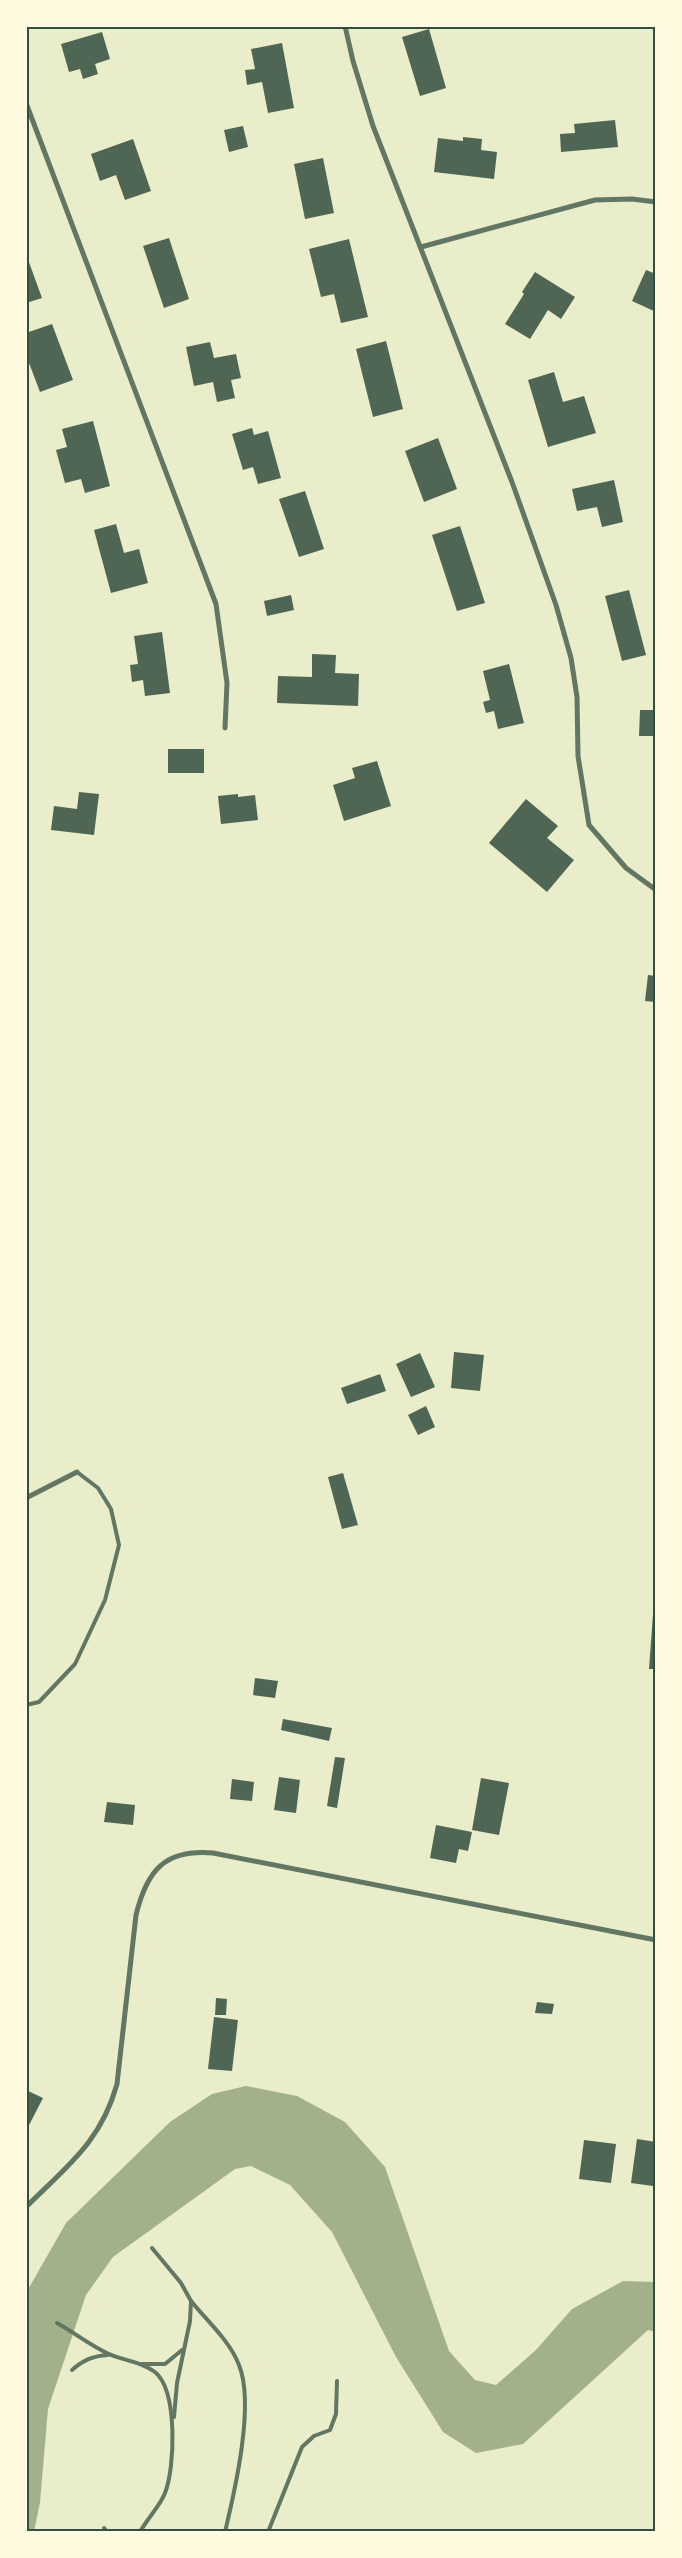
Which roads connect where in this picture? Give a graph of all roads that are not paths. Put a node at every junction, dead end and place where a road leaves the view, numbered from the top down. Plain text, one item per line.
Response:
1 (345, 26) edge
2 (26, 103) edge
3 (656, 202) edge
4 (421, 247) junction
5 (225, 728) dead end
6 (656, 890) edge
7 (77, 1472) joint
8 (26, 1498) edge
9 (26, 1705) edge
10 (656, 1940) edge
11 (26, 2207) edge
12 (152, 2248) dead end
13 (191, 2301) junction
14 (57, 2323) dead end
15 (184, 2349) junction
16 (110, 2355) junction
17 (140, 2363) junction
18 (72, 2370) dead end
19 (337, 2381) dead end
20 (173, 2422) junction
21 (104, 2528) dead end
22 (107, 2532) edge
23 (140, 2532) edge
24 (225, 2532) edge
25 (268, 2532) edge

1 - 4 street
2 - 5 street
3 - 4 street
4 - 6 street
7 - 8 street
7 - 9 lane
10 - 11 street
12 - 13 lane
13 - 15 lane
13 - 24 lane
14 - 16 lane
15 - 17 lane
15 - 20 lane
16 - 17 lane
16 - 18 lane
17 - 20 lane
19 - 25 lane
20 - 23 lane
21 - 22 lane

